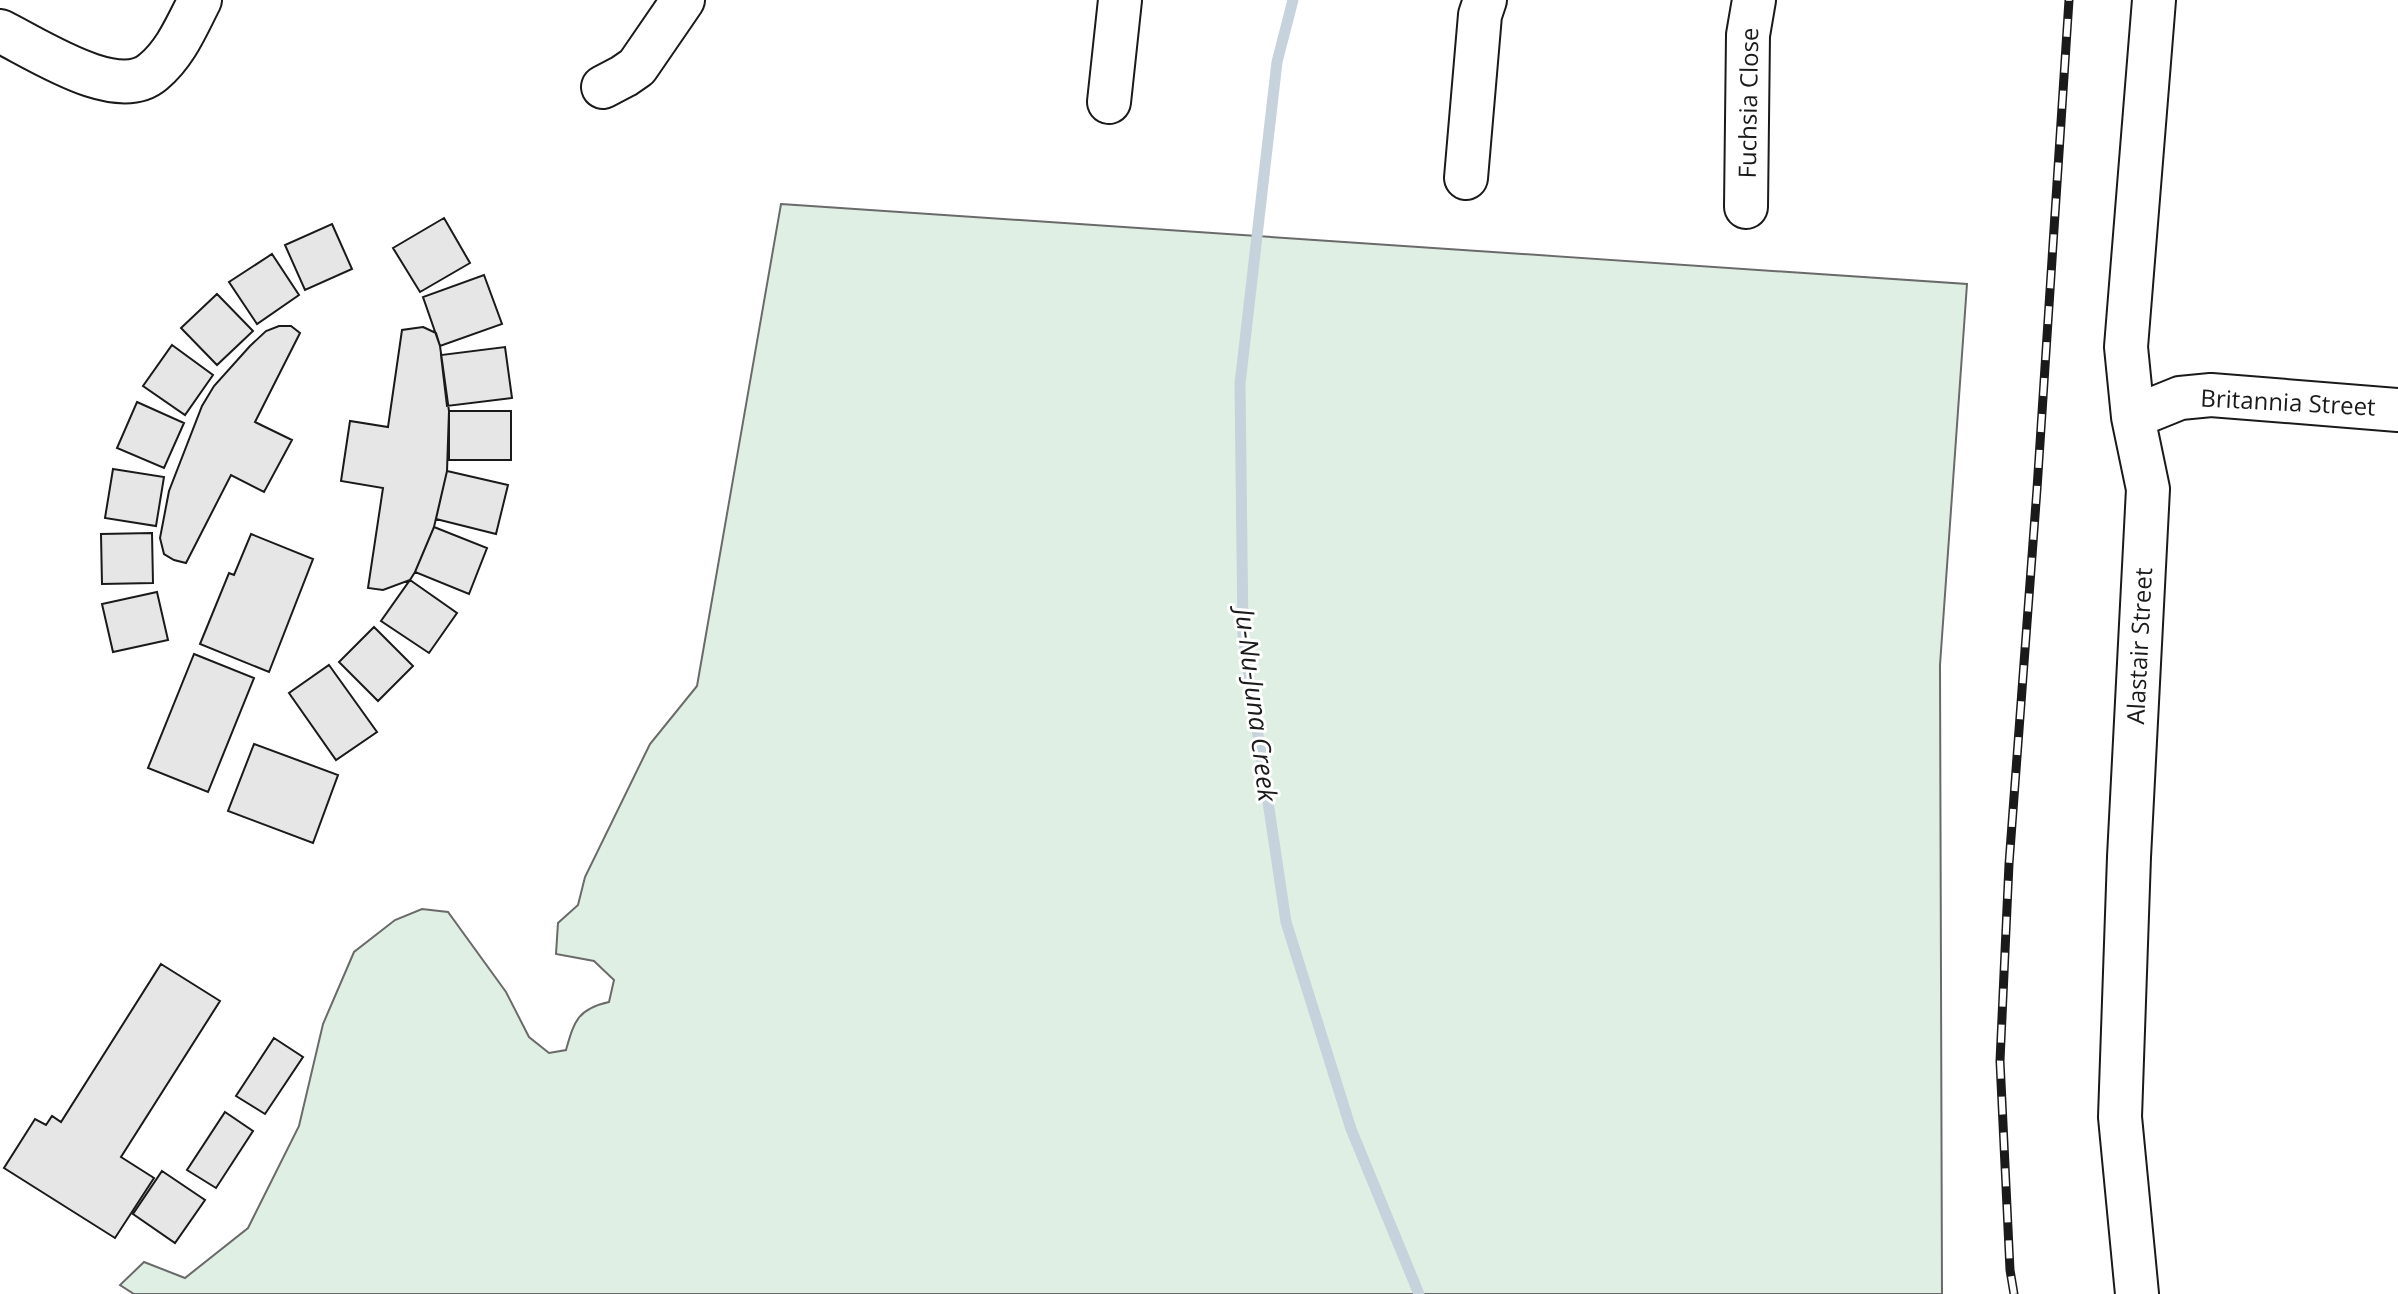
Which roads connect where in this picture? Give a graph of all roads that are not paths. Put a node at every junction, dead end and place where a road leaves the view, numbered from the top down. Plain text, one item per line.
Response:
1 (200, 0) edge
2 (683, 0) edge
3 (1120, 0) edge
4 (1485, 0) edge
5 (1754, 0) edge
6 (2154, 0) edge
7 (0, 31) edge
8 (603, 87) dead end
9 (1109, 102) dead end
10 (1466, 178) dead end
11 (1746, 207) dead end
12 (2398, 410) edge
13 (2133, 417) junction
14 (2137, 1294) edge

1 - 7 street
2 - 8 street
3 - 9 street
4 - 10 street
5 - 11 street, Fuchsia Close
6 - 13 street, Alastair Street
12 - 13 street, Britannia Street
13 - 14 street, Alastair Street

